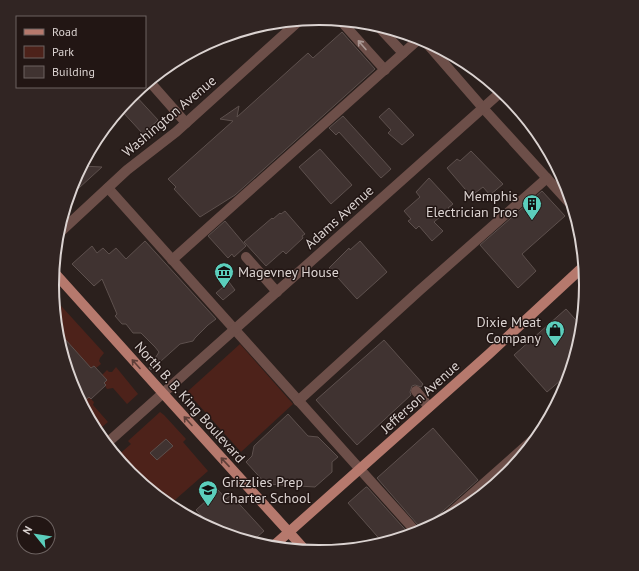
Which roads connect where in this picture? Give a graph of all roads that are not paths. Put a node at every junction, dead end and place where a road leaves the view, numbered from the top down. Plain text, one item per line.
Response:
1 (293, 27) edge
2 (346, 27) edge
3 (385, 34) edge
4 (415, 44) edge
5 (434, 51) edge
6 (404, 53) junction
7 (385, 70) junction
8 (153, 86) edge
9 (497, 95) edge
10 (483, 108) junction
11 (186, 123) junction
12 (547, 178) junction
13 (108, 188) junction
14 (564, 197) edge
15 (66, 227) edge
16 (246, 257) dead end
17 (172, 260) junction
18 (579, 270) edge
19 (59, 278) edge
20 (277, 292) junction
21 (234, 330) junction
22 (416, 391) dead end
23 (162, 393) junction
24 (298, 401) junction
25 (430, 407) junction
26 (110, 440) edge
27 (520, 452) edge
28 (360, 470) junction
29 (460, 505) edge
30 (413, 528) edge
31 (290, 532) junction
32 (277, 543) edge
33 (301, 545) edge

1 - 11 street, Washington Avenue
7 -> 2 street
3 - 6 street
4 - 6 street
5 - 10 street
6 - 7 street
7 - 17 street
8 - 11 street
9 - 10 street, Adams Avenue
10 - 12 street
10 - 20 street, Adams Avenue
11 - 13 street, Washington Avenue
12 - 14 street
12 - 24 street
13 - 15 street, Washington Avenue
13 - 17 street
16 - 20 street
17 - 21 street
18 - 25 main road, Jefferson Avenue
23 -> 19 main road, North B. B. King Boulevard
20 - 21 street, Adams Avenue
21 - 23 street, Adams Avenue
21 - 24 street
22 - 25 street
23 - 26 street, Adams Avenue
31 -> 23 main road, North B. B. King Boulevard
24 - 28 street
25 - 28 main road, Jefferson Avenue
27 - 29 street
28 - 30 street
28 - 31 main road, Jefferson Avenue
31 - 32 main road, Jefferson Avenue
31 - 33 main road, North B. B. King Boulevard

